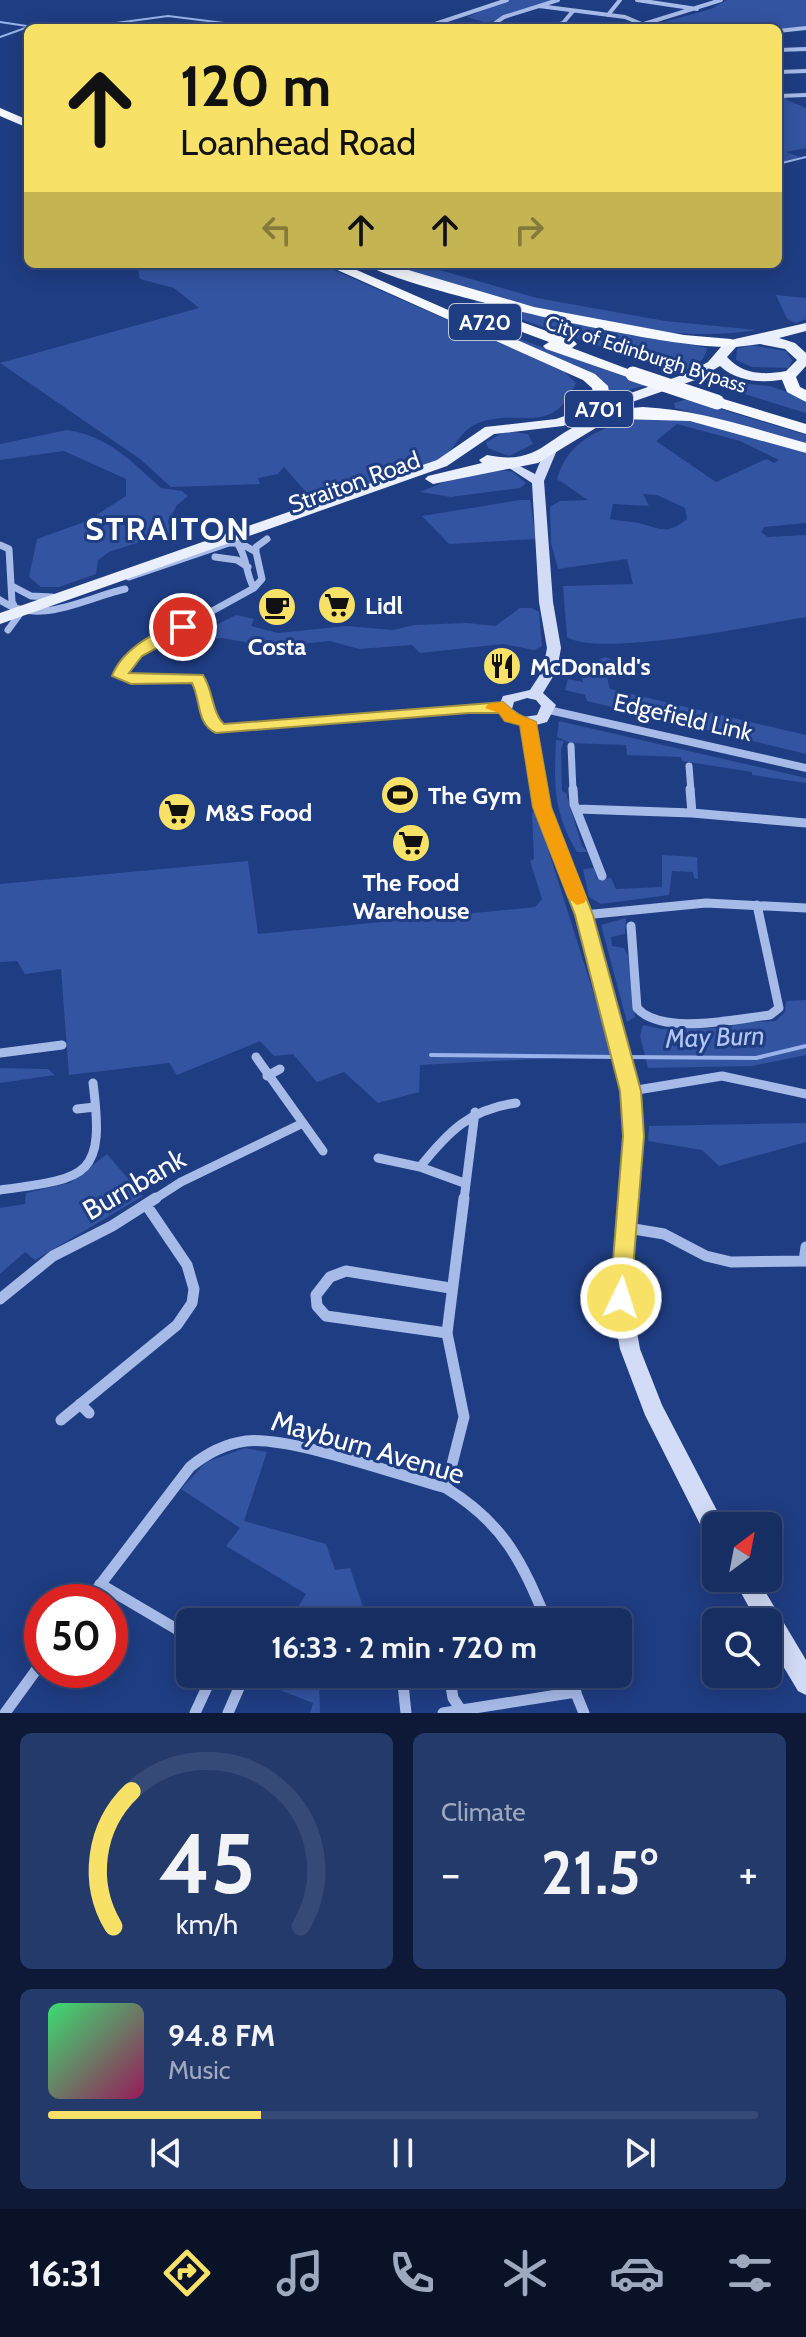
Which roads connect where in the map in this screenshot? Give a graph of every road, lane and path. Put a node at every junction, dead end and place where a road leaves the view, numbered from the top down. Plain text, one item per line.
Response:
1 (507, 0) edge
2 (558, 0) edge
3 (620, 0) edge
4 (637, 0) edge
5 (721, 0) edge
6 (663, 1) edge
7 (539, 6) junction
8 (698, 10) junction
9 (573, 11) junction
10 (608, 15) junction
11 (435, 24) edge
12 (492, 24) edge
13 (560, 24) edge
14 (640, 24) edge
15 (648, 24) edge
16 (806, 28) edge
17 (782, 31) edge
18 (806, 49) edge
19 (782, 50) edge
20 (806, 71) edge
21 (782, 72) edge
22 (806, 95) edge
23 (782, 96) edge
24 (0, 112) edge
25 (0, 119) edge
26 (24, 122) edge
27 (24, 128) edge
28 (340, 268) edge
29 (350, 268) edge
30 (371, 268) edge
31 (387, 268) edge
32 (806, 327) edge
33 (751, 340) junction
34 (731, 344) junction
35 (720, 358) junction
36 (800, 362) edge
37 (640, 372) junction
38 (755, 377) junction
39 (806, 397) edge
40 (723, 399) junction
41 (587, 413) junction
42 (619, 414) junction
43 (806, 420) edge
44 (806, 429) edge
45 (475, 442) junction
46 (806, 448) edge
47 (551, 450) junction
48 (506, 465) junction
49 (538, 481) junction
50 (248, 544) junction
51 (0, 545) edge
52 (4, 556) edge
53 (215, 557) junction
54 (248, 567) junction
55 (120, 584) junction
56 (12, 586) junction
57 (254, 588) junction
58 (64, 597) junction
59 (0, 600) edge
60 (19, 612) junction
61 (3, 627) edge
62 (534, 695) junction
63 (503, 707) junction
64 (549, 710) junction
65 (528, 722) junction
66 (571, 746) dead end
67 (689, 766) dead end
68 (806, 768) edge
69 (578, 809) junction
70 (692, 813) junction
71 (806, 823) edge
72 (602, 876) dead end
73 (757, 905) junction
74 (806, 908) edge
75 (584, 915) junction
76 (631, 926) dead end
77 (620, 943) dead end
78 (632, 944) junction
79 (62, 1045) dead end
80 (0, 1053) edge
81 (256, 1057) dead end
82 (280, 1069) dead end
83 (267, 1076) junction
84 (93, 1083) dead end
85 (631, 1091) junction
86 (806, 1094) edge
87 (516, 1103) dead end
88 (95, 1107) junction
89 (77, 1109) dead end
90 (475, 1112) junction
91 (301, 1124) junction
92 (323, 1151) dead end
93 (378, 1158) dead end
94 (420, 1167) junction
95 (464, 1183) junction
96 (0, 1190) edge
97 (147, 1206) junction
98 (628, 1228) junction
99 (806, 1247) edge
100 (805, 1261) edge
101 (450, 1288) junction
102 (0, 1299) edge
103 (447, 1333) junction
104 (61, 1420) dead end
105 (446, 1488) junction
106 (706, 1512) edge
107 (100, 1584) edge
108 (752, 1592) edge
109 (128, 1600) edge
110 (541, 1608) edge
111 (176, 1629) edge
112 (806, 1683) edge
113 (24, 1687) edge
114 (207, 1688) edge
115 (239, 1688) edge
116 (403, 1688) edge
117 (451, 1688) edge
118 (574, 1688) edge
119 (576, 1692) junction
120 (461, 1710) junction
121 (5, 1713) edge
122 (195, 1713) edge
123 (228, 1713) edge
124 (406, 1713) edge
125 (443, 1713) edge
126 (584, 1713) edge

1 - 11 street
2 - 7 street
3 - 10 street
4 - 6 street
5 - 8 street
6 - 8 street
7 - 9 street
7 - 12 street
8 - 15 street
9 - 10 street
9 - 13 street
10 - 14 street
16 - 17 street
18 - 19 street
20 - 21 street
22 - 23 street
24 - 26 highway
25 - 27 highway
28 - 41 highway
29 - 37 highway, City of Edinburgh Bypass / A720
30 - 37 highway, City of Edinburgh Bypass / A720
31 - 34 highway
32 - 33 main road
33 - 34 main road
33 - 36 main road
34 - 35 main road, A701
35 - 38 main road
35 - 41 main road, Straiton Road / A701
36 - 38 main road, A701
36 - 39 highway
37 - 40 highway, City of Edinburgh Bypass / A720, bridge
38 - 42 main road, Straiton Road / A701
40 - 43 highway, City of Edinburgh Bypass / A720
40 - 44 highway, City of Edinburgh Bypass / A720
41 - 45 main road, Straiton Road / A701
42 - 46 highway
42 - 47 main road, Straiton Road / A701
45 - 48 main road
45 - 50 main road, Straiton Road / A701
47 - 48 main road, Straiton Road / A701
47 - 49 main road
48 - 49 main road
48 - 50 main road, Straiton Road / A701
49 - 62 main road
50 - 53 main road, Straiton Road / A701
50 - 54 street
50 - 55 main road, Straiton Road / A701
50 - 57 street
51 - 52 street
52 - 56 street
53 - 54 street
53 - 55 main road, Straiton Road / A701
54 - 57 street
55 - 58 main road, Straiton Road / A701
55 - 60 street
55 - 61 main road, Straiton Road / A701
56 - 58 street
56 - 60 street
57 - 63 street
58 - 60 main road, Straiton Road / A701
59 - 60 street
60 - 61 main road, Straiton Road / A701
62 - 63 main road
62 - 64 main road
63 - 65 main road
64 - 65 main road
64 - 68 street, Edgefield Link
65 - 75 main road
66 - 69 street
67 - 70 street
69 - 70 street
69 - 72 street
70 - 71 street
73 - 74 street
73 - 75 street
73 - 78 street
75 - 85 main road
76 - 78 street
77 - 78 street
79 - 80 street
81 - 83 street
82 - 83 street
83 - 91 street
84 - 88 street
85 - 86 street
85 - 98 main road
87 - 90 street
88 - 89 street
88 - 96 street
90 - 94 street
90 - 95 street
91 - 92 street
91 - 97 street, Burnbank
93 - 94 street
94 - 95 street
95 - 101 street
97 - 102 street, Burnbank
97 - 104 street
98 - 100 street
98 - 106 main road
99 - 100 street
101 - 103 street
101 - 103 street
103 - 105 street
105 - 107 street, Mayburn Avenue
105 - 110 street, Mayburn Avenue
108 - 112 main road
109 - 111 street
113 - 121 street
114 - 122 street
115 - 123 street
116 - 124 street
117 - 120 street
118 - 119 street
119 - 120 street
119 - 126 street
120 - 125 street

